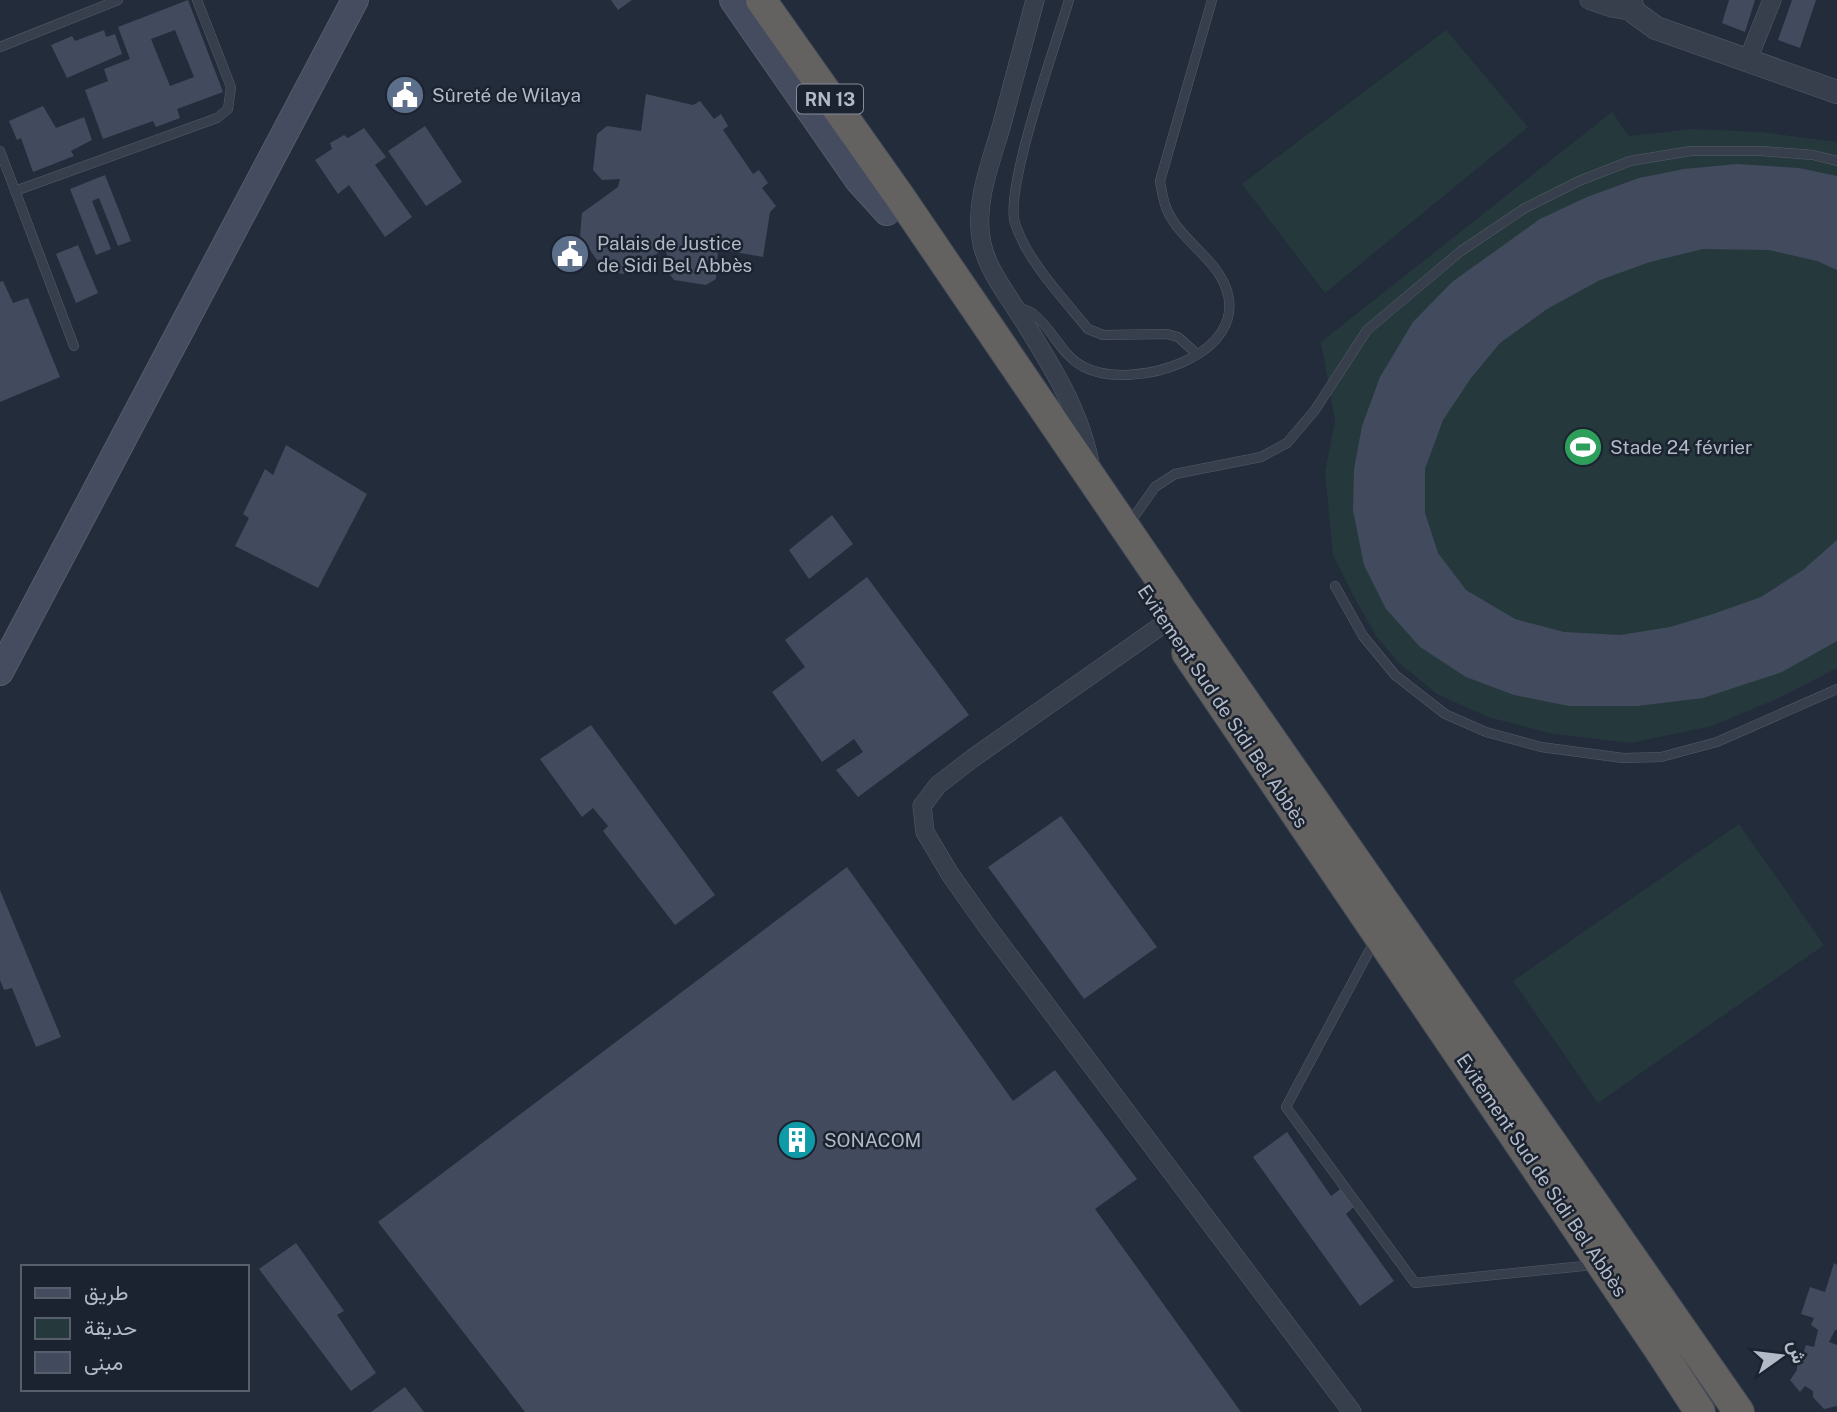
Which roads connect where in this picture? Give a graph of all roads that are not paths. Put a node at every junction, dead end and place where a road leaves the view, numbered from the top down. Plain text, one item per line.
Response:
1 (118, 0) edge
2 (197, 0) edge
3 (355, 0) edge
4 (733, 0) edge
5 (746, 0) edge
6 (761, 0) edge
7 (775, 0) edge
8 (1035, 0) edge
9 (1069, 0) edge
10 (1212, 0) edge
11 (1590, 0) edge
12 (1772, 0) edge
13 (1638, 7) edge
14 (0, 47) edge
15 (1746, 62) junction
16 (1837, 92) edge
17 (0, 151) edge
18 (1837, 161) edge
19 (15, 191) junction
20 (894, 205) junction
21 (1013, 304) junction
22 (74, 346) dead end
23 (1197, 354) junction
24 (1104, 507) junction
25 (1335, 586) dead end
26 (1174, 616) junction
27 (0, 672) edge
28 (1837, 689) edge
29 (1385, 922) junction
30 (1618, 1262) junction
31 (1349, 1411) edge
32 (1700, 1412) edge
33 (1739, 1412) edge

1 - 14 lane
2 - 19 lane
3 - 27 main road
4 - 20 main road
5 - 20 highway, Evitement Sud de Sidi Bel Abbès
6 - 20 highway, RN 13
7 - 20 main road
8 - 21 street
9 - 23 lane
10 - 23 lane
11 - 13 street
12 - 15 street
13 - 15 street
15 - 16 street
17 - 19 lane
18 - 24 lane
19 - 22 lane
20 - 24 highway, Evitement Sud de Sidi Bel Abbès
21 - 23 lane
21 - 24 street
24 - 26 highway, Evitement Sud de Sidi Bel Abbès
25 - 28 lane
26 - 29 highway, Evitement Sud de Sidi Bel Abbès
26 - 31 street
29 - 30 highway, Evitement Sud de Sidi Bel Abbès
29 - 30 lane
30 - 32 highway, Evitement Sud de Sidi Bel Abbès
30 - 33 highway, Evitement Sud de Sidi Bel Abbès

